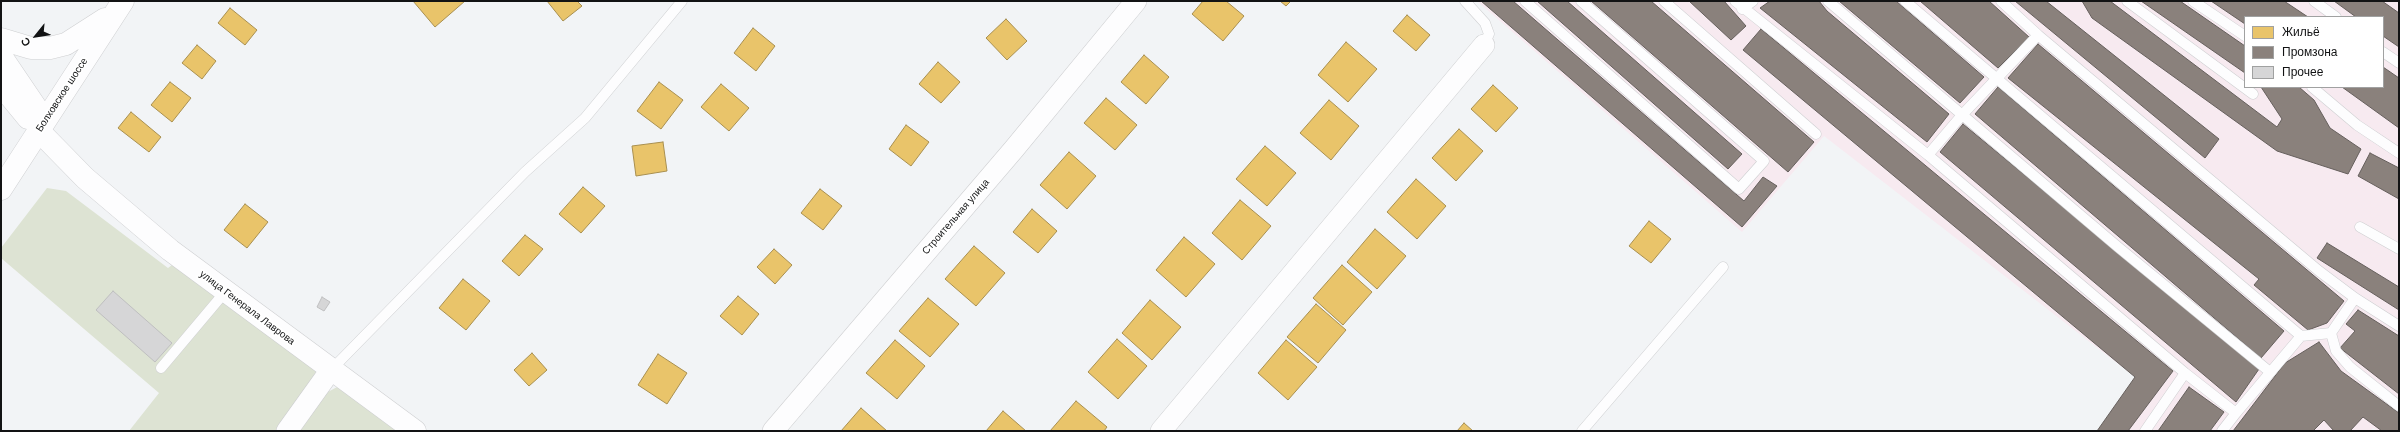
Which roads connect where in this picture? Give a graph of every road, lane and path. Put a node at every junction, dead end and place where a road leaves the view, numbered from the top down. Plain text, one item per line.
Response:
1 (682, 1) edge
2 (1136, 1) edge
3 (1465, 1) edge
4 (1525, 1) edge
5 (1581, 1) edge
6 (1664, 1) edge
7 (1753, 1) edge
8 (1828, 1) edge
9 (1905, 1) edge
10 (2001, 1) edge
11 (2127, 1) edge
12 (2193, 1) edge
13 (2314, 1) edge
14 (120, 5) edge
15 (1739, 5) edge
16 (2335, 16) edge
17 (2038, 35) junction
18 (2244, 35) edge
19 (1, 39) edge
20 (1484, 45) joint
21 (2384, 53) edge
22 (1, 56) edge
23 (2399, 63) edge
24 (1997, 79) junction
25 (1, 85) edge
26 (2244, 87) edge
27 (2245, 88) edge
28 (2313, 88) edge
29 (2253, 94) dead end
30 (1962, 115) junction
31 (42, 126) junction
32 (1816, 134) dead end
33 (2399, 153) edge
34 (1928, 155) junction
35 (1, 189) edge
36 (2360, 227) dead end
37 (2399, 249) edge
38 (1723, 267) dead end
39 (225, 292) junction
40 (2355, 298) junction
41 (2399, 326) edge
42 (2331, 333) junction
43 (2301, 336) junction
44 (161, 368) dead end
45 (330, 371) junction
46 (2270, 372) junction
47 (2185, 373) junction
48 (2399, 406) edge
49 (2236, 413) junction
50 (286, 431) edge
51 (415, 431) edge
52 (773, 431) edge
53 (1161, 431) edge
54 (1582, 431) edge
55 (2145, 431) edge
56 (2222, 431) edge

1 - 45 lane
2 - 52 street, Строительная улица
3 - 20 lane
4 - 5 lane
6 - 32 lane
7 - 15 lane
8 - 30 lane
9 - 24 lane
10 - 17 lane
11 - 26 lane
12 - 18 lane
13 - 16 lane
14 - 19 street
14 - 31 street, Болховское шоссе
15 - 34 lane
17 - 24 lane
17 - 40 lane
20 - 53 street
21 - 23 lane
22 - 31 street
24 - 30 lane
24 - 43 lane
25 - 31 street
27 - 29 lane
28 - 33 lane
30 - 34 lane
30 - 46 lane
31 - 35 street, Болховское шоссе
31 - 39 street, улица Генерала Лаврова
34 - 47 lane
36 - 37 lane
38 - 54 lane
39 - 44 lane
39 - 45 street, улица Генерала Лаврова
40 - 41 lane
40 - 42 lane
42 - 43 lane
42 - 48 lane
43 - 46 lane
45 - 50 street
45 - 51 street, улица Генерала Лаврова
46 - 49 lane
47 - 49 lane
47 - 55 lane
49 - 56 lane

